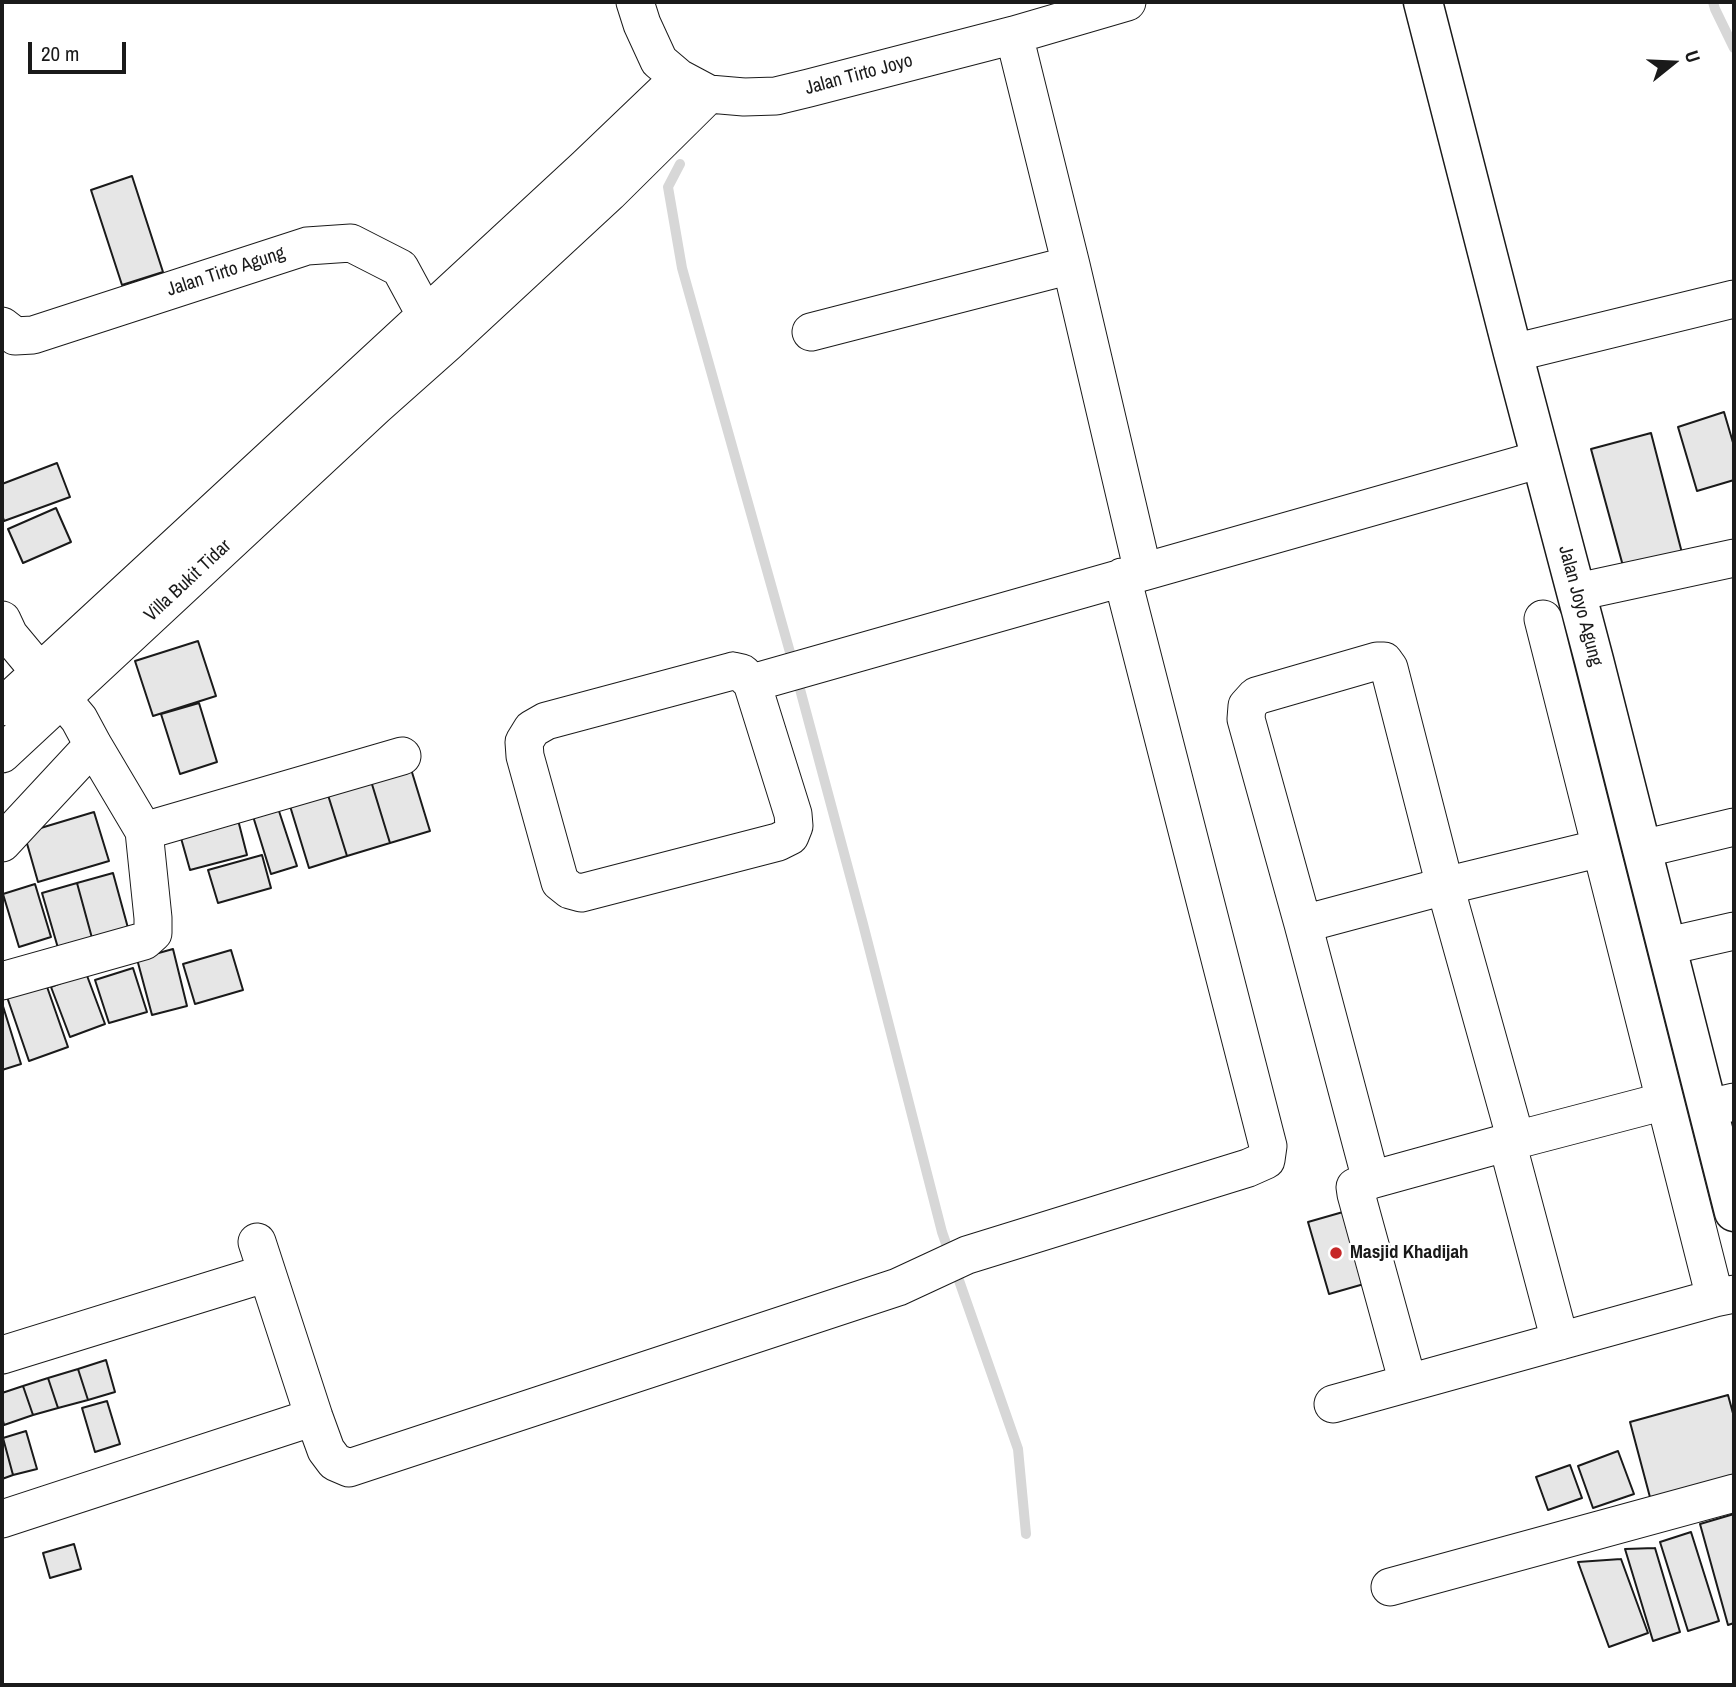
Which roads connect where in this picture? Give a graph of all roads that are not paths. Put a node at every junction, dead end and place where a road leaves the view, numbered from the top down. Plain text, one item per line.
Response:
1 (635, 2) edge
2 (1423, 2) edge
3 (1107, 5) edge
4 (1014, 35) junction
5 (694, 86) junction
6 (1071, 265) junction
7 (1734, 299) edge
8 (2, 326) edge
9 (436, 329) junction
10 (811, 332) dead end
11 (1513, 353) junction
12 (1541, 459) junction
13 (1734, 558) edge
14 (1133, 574) junction
15 (1577, 592) junction
16 (1543, 619) dead end
17 (2, 620) edge
18 (780, 675) junction
19 (51, 685) junction
20 (2, 707) edge
21 (93, 745) junction
22 (2, 754) edge
23 (402, 756) dead end
24 (1734, 827) edge
25 (144, 831) junction
26 (2, 843) edge
27 (1601, 848) junction
28 (1642, 849) junction
29 (1446, 886) junction
30 (1303, 924) junction
31 (1734, 931) edge
32 (1668, 946) junction
33 (2, 981) edge
34 (1665, 1101) junction
35 (1721, 1105) edge
36 (1511, 1141) junction
37 (1371, 1180) junction
38 (1734, 1212) edge
39 (1725, 1296) edge
40 (1560, 1341) junction
41 (2, 1355) edge
42 (1408, 1383) junction
43 (1333, 1404) dead end
44 (314, 1417) junction
45 (1734, 1493) edge
46 (2, 1519) edge
47 (1390, 1587) dead end

1 - 5 street
2 - 11 main road, Jalan Joyo Agung
3 - 4 street, Jalan Tirto Joyo
4 - 5 street, Jalan Tirto Joyo
4 - 6 street
5 - 9 street, Villa Bukit Tidar
6 - 10 street
6 - 14 street
7 - 11 street
8 - 9 street, Jalan Tirto Agung
9 - 19 street, Villa Bukit Tidar
11 - 12 main road, Jalan Joyo Agung
12 - 14 street
12 - 15 main road, Jalan Joyo Agung
13 - 15 street
14 - 18 street
14 - 44 street
15 - 28 main road, Jalan Joyo Agung
16 - 27 street
17 - 19 street
18 - 18 street
19 - 20 street, Villa Bukit Tidar
19 - 21 street
19 - 22 street, Villa Bukit Tidar
21 - 25 street
21 - 26 street
23 - 25 street
24 - 28 street
25 - 33 street
27 - 29 street
27 - 34 street
28 - 32 main road, Jalan Joyo Agung
29 - 30 street
29 - 30 street
29 - 36 street
30 - 37 street
31 - 32 street
32 - 35 main road, Jalan Joyo Agung
34 - 36 street
34 - 39 street
35 - 38 main road, Jalan Joyo Agung
36 - 37 street
36 - 40 street
37 - 42 street
39 - 40 street
40 - 42 street
41 - 44 street
42 - 43 street
44 - 46 street
45 - 47 street

